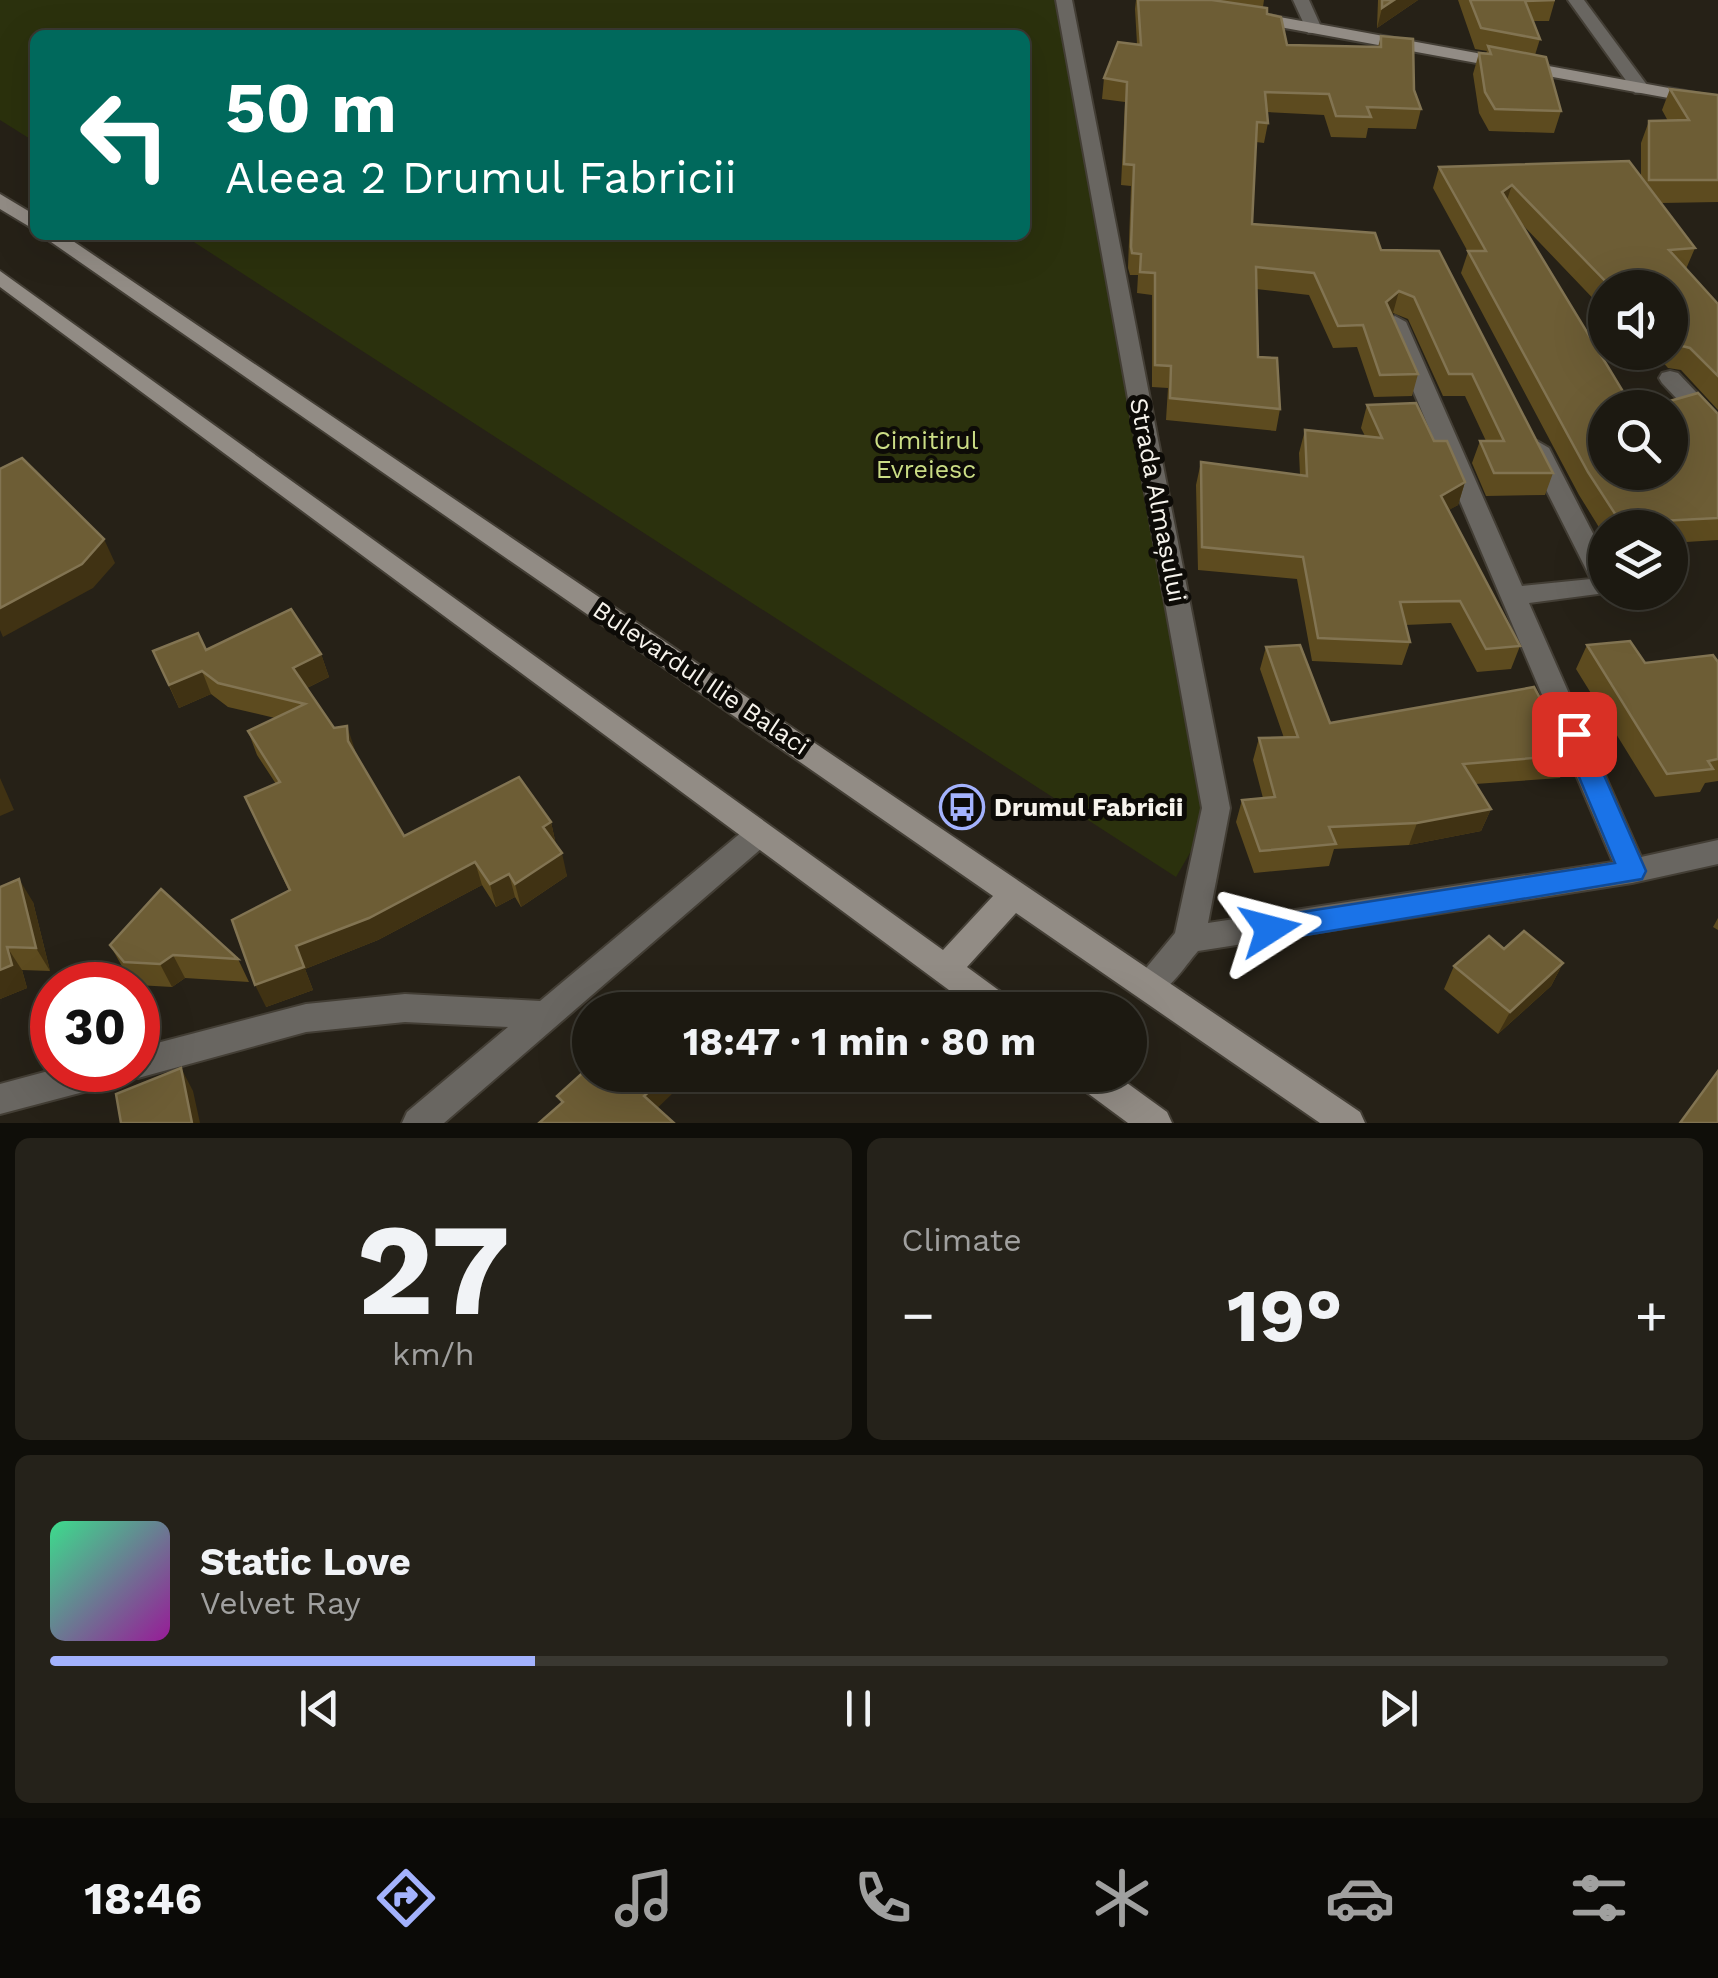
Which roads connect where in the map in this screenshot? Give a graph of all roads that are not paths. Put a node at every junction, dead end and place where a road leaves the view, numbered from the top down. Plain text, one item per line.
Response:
1 (1064, 0) edge
2 (1301, 0) edge
3 (1576, 0) edge
4 (1239, 14) edge
5 (1314, 28) junction
6 (1642, 90) junction
7 (1718, 102) edge
8 (0, 200) edge
9 (30, 221) edge
10 (58, 240) edge
11 (0, 277) edge
12 (1395, 322) edge
13 (1670, 378) dead end
14 (1524, 423) edge
15 (1718, 429) edge
16 (1588, 550) edge
17 (1588, 586) edge
18 (1516, 596) junction
19 (759, 834) junction
20 (1718, 852) edge
21 (1632, 871) junction
22 (1014, 894) junction
23 (1189, 939) junction
24 (944, 969) junction
25 (1148, 985) junction
26 (975, 992) edge
27 (544, 1015) junction
28 (160, 1057) edge
29 (30, 1092) edge
30 (1113, 1092) edge
31 (0, 1100) edge
32 (419, 1123) edge
33 (1156, 1123) edge
34 (1348, 1123) edge

1 - 23 street, Strada Almașului
2 - 5 street
3 - 6 street
4 - 5 main road
5 - 6 main road
6 - 7 main road
8 - 9 main road
10 - 22 main road, Bulevardul Ilie Balaci
11 - 19 main road
12 - 18 street
13 - 15 street
14 - 16 street
17 - 18 street
18 - 21 street
19 - 24 main road
19 - 27 street
20 - 21 street
21 - 23 street
22 - 24 main road
22 - 25 main road, Bulevardul Ilie Balaci
23 - 25 street
24 - 26 main road
25 - 34 main road, Bulevardul Ilie Balaci
27 - 28 street
27 - 32 street
29 - 31 street
30 - 33 main road

